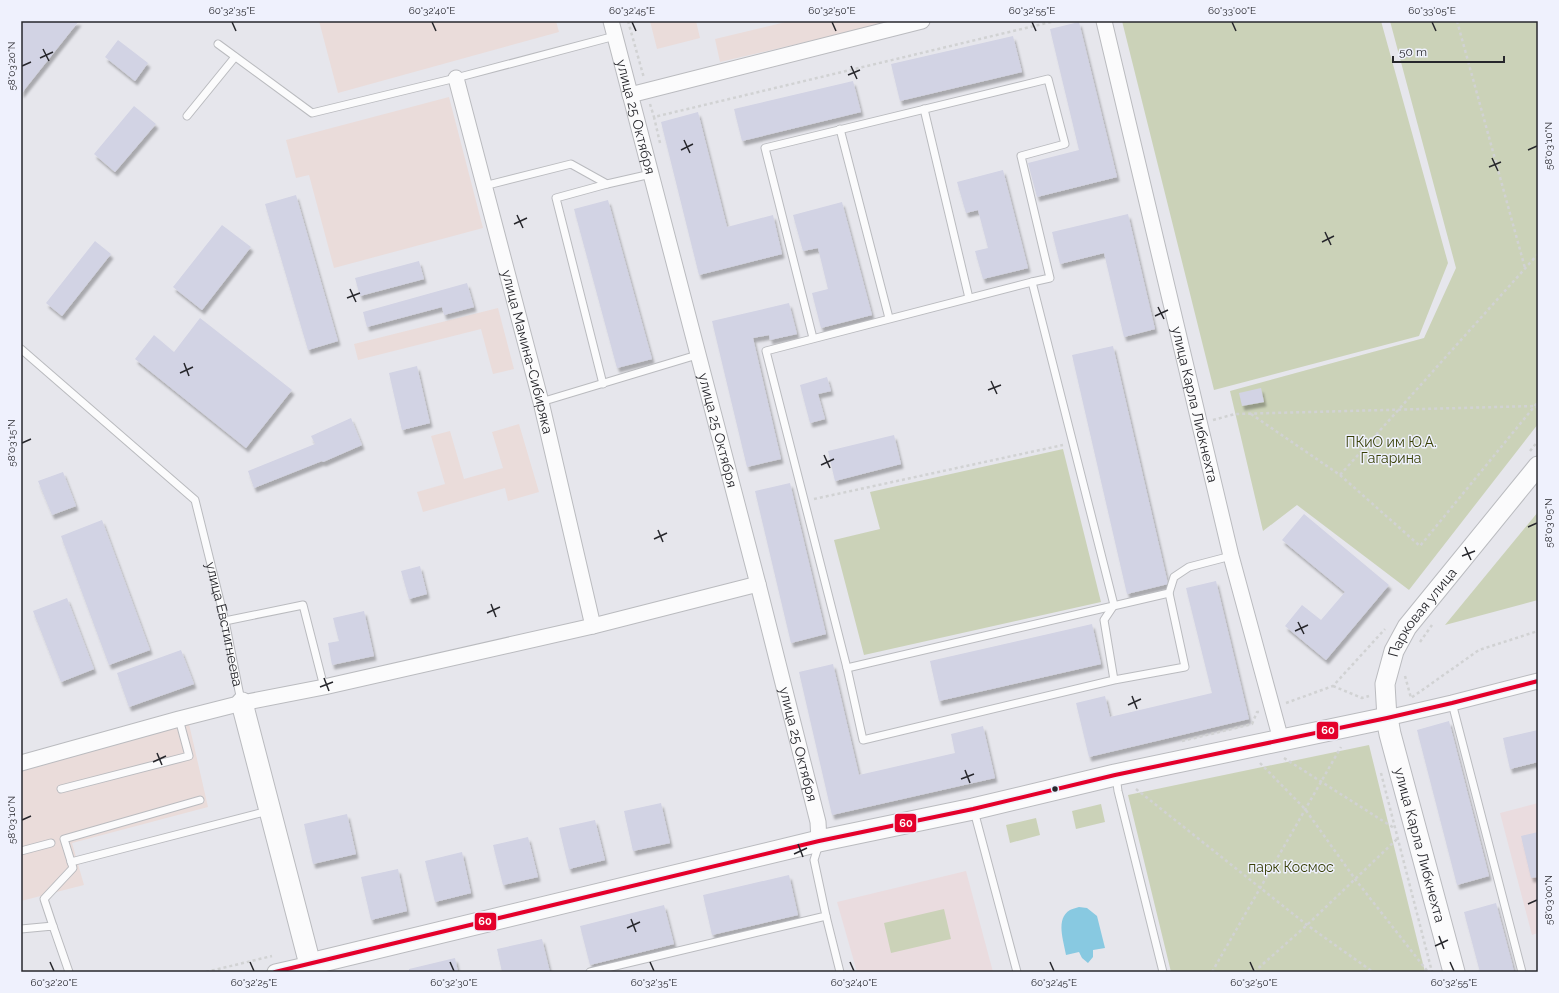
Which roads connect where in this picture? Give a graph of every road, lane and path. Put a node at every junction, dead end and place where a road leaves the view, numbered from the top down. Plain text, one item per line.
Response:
1 (611, 21) edge
2 (628, 21) edge
3 (922, 21) edge
4 (1055, 21) edge
5 (1104, 21) edge
6 (1457, 21) edge
7 (615, 36) junction
8 (218, 44) dead end
9 (235, 56) junction
10 (456, 78) junction
11 (647, 90) junction
12 (630, 95) junction
13 (924, 109) junction
14 (187, 116) dead end
15 (654, 117) junction
16 (840, 129) junction
17 (661, 148) dead end
18 (651, 174) junction
19 (607, 184) junction
20 (484, 186) junction
21 (1538, 254) edge
22 (1525, 268) junction
23 (1032, 282) junction
24 (969, 298) junction
25 (890, 318) junction
26 (813, 338) junction
27 (21, 349) edge
28 (697, 355) junction
29 (603, 384) junction
30 (541, 402) junction
31 (1538, 402) edge
32 (1535, 406) junction
33 (1538, 408) edge
34 (1399, 410) junction
35 (1251, 414) junction
36 (1200, 424) junction
37 (1538, 441) edge
38 (1073, 442) junction
39 (1533, 459) edge
40 (1340, 475) junction
41 (804, 501) junction
42 (1231, 556) junction
43 (758, 584) junction
44 (1169, 593) junction
45 (1114, 605) junction
46 (225, 620) junction
47 (1436, 621) dead end
48 (1390, 624) dead end
49 (593, 626) junction
50 (1538, 631) edge
51 (1418, 645) dead end
52 (847, 668) junction
53 (1405, 674) dead end
54 (1114, 680) junction
55 (1538, 681) edge
56 (1333, 686) junction
57 (324, 687) junction
58 (1362, 698) dead end
59 (242, 703) junction
60 (1452, 703) junction
61 (1272, 708) junction
62 (179, 718) junction
63 (1388, 718) junction
64 (1238, 728) dead end
65 (1341, 747) dead end
66 (1282, 749) junction
67 (21, 763) edge
68 (1260, 763) dead end
69 (1379, 768) dead end
70 (1115, 774) junction
71 (1321, 781) junction
72 (60, 789) dead end
73 (200, 800) dead end
74 (974, 809) junction
75 (1305, 809) junction
76 (270, 811) junction
77 (1394, 828) junction
78 (1397, 839) junction
79 (819, 841) junction
80 (51, 843) dead end
81 (21, 851) edge
82 (71, 862) junction
83 (1355, 879) junction
84 (1259, 888) junction
85 (826, 916) junction
86 (1307, 925) junction
87 (53, 926) junction
88 (21, 929) edge
89 (311, 968) edge
90 (69, 972) edge
91 (275, 972) edge
92 (590, 972) edge
93 (840, 972) edge
94 (1017, 972) edge
95 (1163, 972) edge
96 (1212, 972) edge
97 (1254, 972) edge
98 (1373, 972) edge
99 (1428, 972) edge
100 (1432, 972) edge
101 (1454, 972) edge
102 (1522, 972) edge

1 - 7 street, улица 25 Октября
2 - 11 path
3 - 11 street
4 - 15 path
5 - 36 street, улица Карла Либкнехта
6 - 22 path
7 - 10 lane
7 - 12 street, улица 25 Октября
8 - 9 lane
9 - 10 lane
9 - 14 lane
10 - 20 street, улица Мамина-Сибиряка
11 - 12 street
11 - 15 path
12 - 18 street, улица 25 Октября
13 - 16 lane
13 - 23 lane
13 - 24 lane
15 - 17 path
16 - 25 lane
16 - 26 lane
18 - 19 lane
18 - 28 street, улица 25 Октября
19 - 20 lane
19 - 29 lane
20 - 30 street, улица Мамина-Сибиряка
21 - 22 path
22 - 34 path
23 - 24 lane
23 - 38 lane
24 - 25 lane
25 - 26 lane
26 - 41 lane
27 - 46 lane, улица Евстигнеева
28 - 29 lane
28 - 43 street, улица 25 Октября
29 - 30 lane
30 - 49 street, улица Мамина-Сибиряка
31 - 32 path
32 - 33 path
32 - 34 path
32 - 40 path
34 - 35 path
34 - 40 path
35 - 36 path
35 - 40 path
36 - 42 street, улица Карла Либкнехта
37 - 39 path
38 - 41 path
38 - 45 lane
39 - 63 street, Парковая улица
41 - 52 lane
42 - 44 lane
42 - 61 street, улица Карла Либкнехта
43 - 49 street
43 - 79 street, улица 25 Октября
44 - 45 lane
44 - 54 lane
45 - 52 lane
45 - 54 lane
46 - 57 lane
46 - 59 lane, улица Евстигнеева
47 - 51 path
48 - 56 path
49 - 57 street
50 - 53 path
52 - 54 lane
55 - 60 street
56 - 58 path
56 - 61 path
57 - 59 street
59 - 62 street
59 - 76 main road, улица Евстигнеева
60 - 63 street
60 - 102 lane
61 - 64 path
61 - 66 street, улица Карла Либкнехта
62 - 67 street
62 - 72 lane
63 - 66 main road
63 - 101 main road, улица Карла Либкнехта
65 - 71 path
66 - 70 main road
66 - 71 path
68 - 75 path
69 - 77 path
70 - 74 main road
70 - 84 path
70 - 95 lane
71 - 75 path
71 - 77 path
73 - 82 lane
74 - 79 main road
74 - 94 lane
75 - 83 path
75 - 84 path
76 - 82 lane
76 - 89 main road, улица Евстигнеева
77 - 78 path
78 - 83 path
78 - 100 path
79 - 85 lane
79 - 89 main road
80 - 81 lane
82 - 87 lane
83 - 86 path
83 - 99 path
84 - 86 path
84 - 96 path
85 - 92 lane
85 - 93 lane
86 - 97 path
86 - 98 path
87 - 88 lane
87 - 90 lane
89 - 91 street

